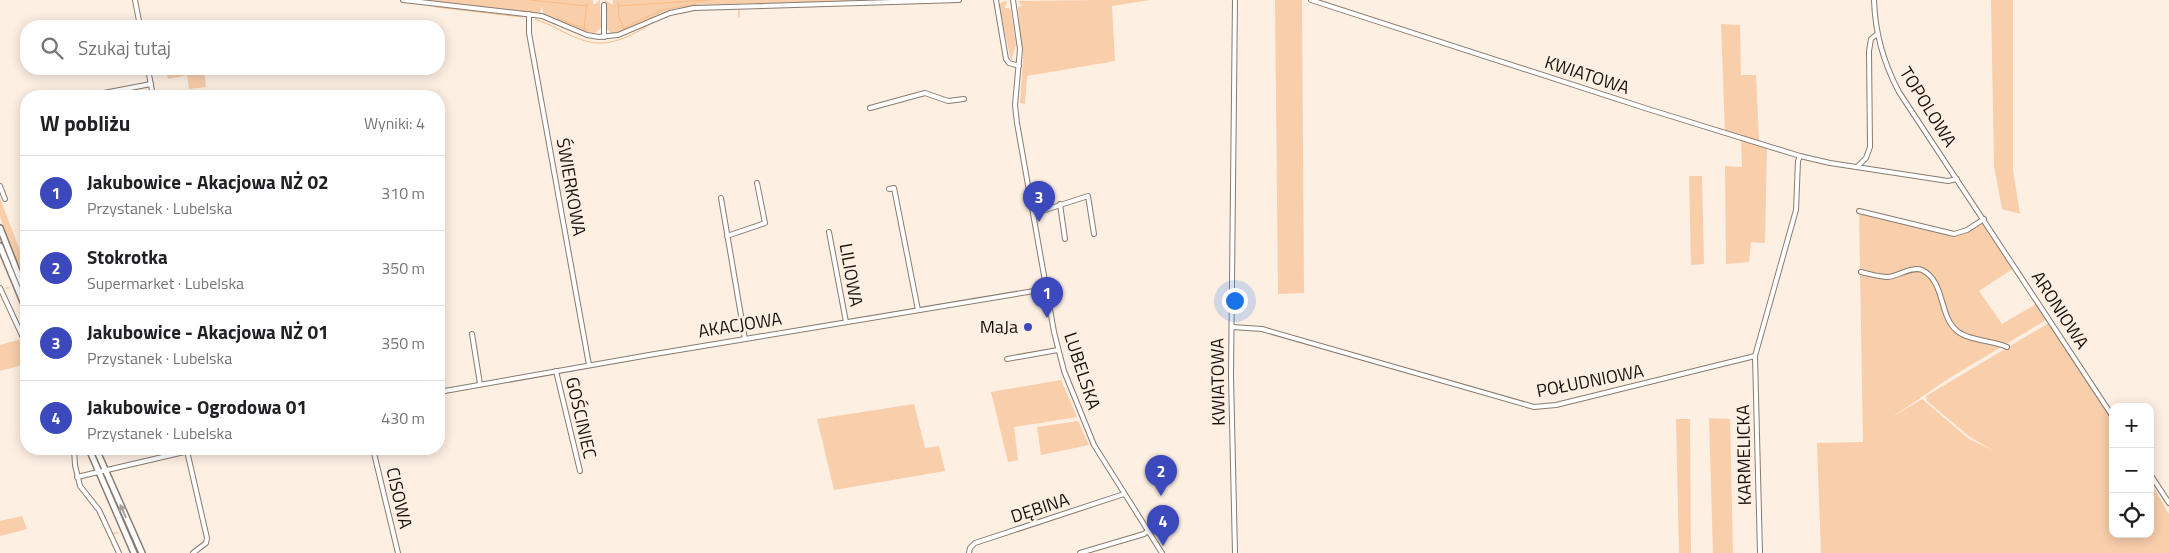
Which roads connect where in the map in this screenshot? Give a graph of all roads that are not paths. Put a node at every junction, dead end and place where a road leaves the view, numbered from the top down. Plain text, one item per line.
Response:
1 (135, 0) edge
2 (403, 0) edge
3 (959, 0) edge
4 (996, 0) edge
5 (1013, 0) edge
6 (1235, 0) edge
7 (1311, 0) edge
8 (1874, 0) edge
9 (604, 5) dead end
10 (529, 14) junction
11 (139, 20) edge
12 (1876, 35) junction
13 (604, 38) junction
14 (1019, 66) junction
15 (149, 75) edge
16 (151, 84) junction
17 (123, 90) edge
18 (152, 90) edge
19 (964, 99) dead end
20 (870, 108) dead end
21 (1800, 156) junction
22 (1856, 167) junction
23 (1957, 179) junction
24 (757, 183) dead end
25 (0, 186) edge
26 (890, 189) dead end
27 (721, 198) dead end
28 (5, 199) dead end
29 (1060, 204) junction
30 (1859, 211) dead end
31 (1033, 214) junction
32 (1984, 219) junction
33 (0, 228) edge
34 (829, 232) dead end
35 (1094, 234) dead end
36 (727, 236) junction
37 (1065, 239) dead end
38 (0, 246) edge
39 (1862, 272) dead end
40 (20, 279) edge
41 (0, 288) edge
42 (1046, 289) junction
43 (20, 294) edge
44 (918, 310) junction
45 (846, 322) junction
46 (1232, 327) junction
47 (20, 331) edge
48 (472, 334) dead end
49 (745, 339) junction
50 (2007, 347) dead end
51 (1058, 350) junction
52 (1755, 356) junction
53 (1007, 359) dead end
54 (589, 365) junction
55 (556, 371) junction
56 (480, 384) junction
57 (445, 391) edge
58 (2109, 411) edge
59 (75, 455) edge
60 (91, 455) edge
61 (99, 455) edge
62 (170, 455) edge
63 (188, 455) edge
64 (374, 455) edge
65 (105, 470) junction
66 (98, 471) junction
67 (580, 471) dead end
68 (77, 477) junction
69 (2154, 480) edge
70 (1124, 494) junction
71 (2169, 503) edge
72 (1148, 531) junction
73 (119, 553) edge
74 (134, 553) edge
75 (142, 553) edge
76 (193, 553) edge
77 (398, 553) edge
78 (970, 553) edge
79 (1080, 553) edge
80 (1162, 553) edge
81 (1235, 553) edge
82 (1760, 553) edge

1 - 11 street
2 - 10 street
3 - 13 street
4 - 14 street
5 - 14 street, LUBELSKA
6 - 46 street, KWIATOWA
7 - 21 street, KWIATOWA
8 - 12 street, TOPOLOWA
9 - 13 street
10 - 13 street
10 - 54 street, ŚWIERKOWA
12 - 22 street
12 - 23 street, TOPOLOWA
14 - 31 street, LUBELSKA
15 - 16 street
16 - 17 street
16 - 18 street
19 - 20 street
21 - 22 street, KWIATOWA
21 - 52 street
22 - 23 street, KWIATOWA
23 - 32 street, TOPOLOWA
24 - 36 street
25 - 28 street
26 - 44 street
27 - 36 street
29 - 31 street
29 - 35 street
29 - 37 street
30 - 32 street
31 - 42 street, LUBELSKA
32 - 58 street, ARONIOWA
33 - 40 main road
34 - 45 street, LILIOWA
36 - 49 street
38 - 43 main road
39 - 50 street
41 - 47 street
42 - 44 street, AKACJOWA
42 - 51 street, LUBELSKA
44 - 45 street, AKACJOWA
45 - 49 street, AKACJOWA
46 - 52 street, POŁUDNIOWA
46 - 81 street, KWIATOWA
48 - 56 street
49 - 54 street, AKACJOWA
51 - 53 street
51 - 70 street, LUBELSKA
52 - 82 street, KARMELICKA
54 - 55 street, AKACJOWA
55 - 56 street, AKACJOWA
55 - 67 street, GOŚCINIEC
56 - 57 street, AKACJOWA
59 - 68 street
60 - 66 main road
61 - 65 main road
62 - 65 street
63 - 76 street
64 - 77 street, CISOWA
65 - 66 street
75 -> 65 main road
66 - 68 street
66 - 74 main road
68 - 73 street
69 - 71 street
70 - 72 street, LUBELSKA
70 - 78 street, DĘBINA
72 - 79 street
72 - 80 street, LUBELSKA

